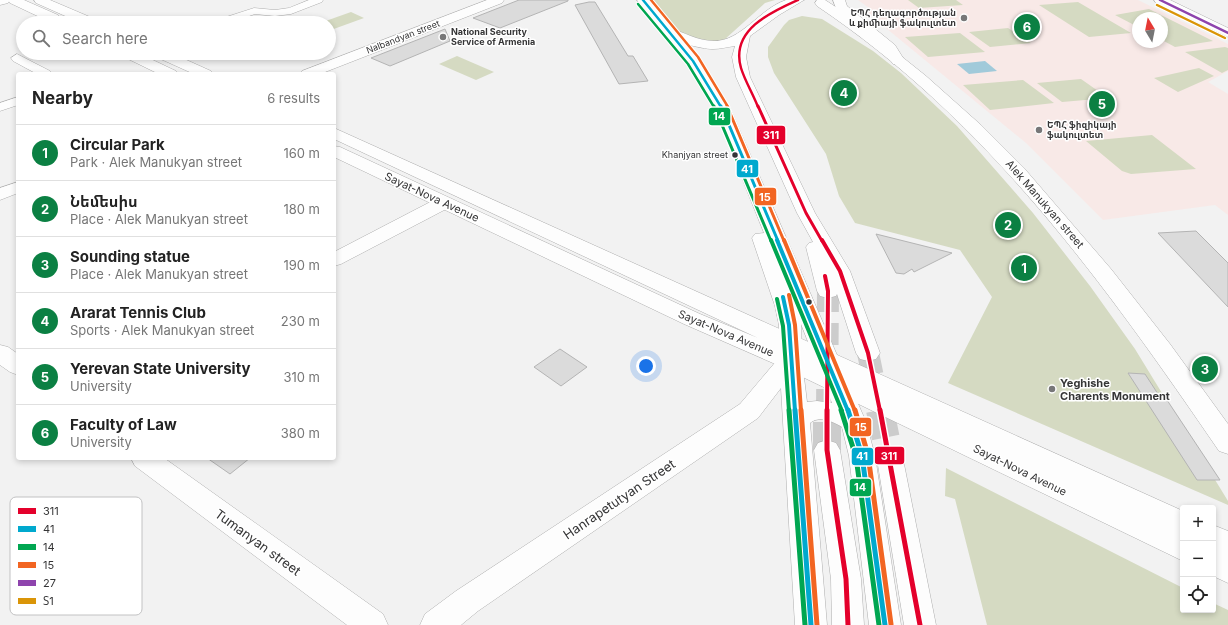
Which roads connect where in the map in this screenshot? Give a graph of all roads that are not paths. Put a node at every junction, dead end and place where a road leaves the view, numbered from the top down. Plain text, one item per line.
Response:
1 (4, 0) edge
2 (14, 0) edge
3 (40, 0) edge
4 (318, 0) edge
5 (485, 0) edge
6 (498, 0) edge
7 (633, 0) edge
8 (643, 0) edge
9 (798, 0) edge
10 (839, 0) edge
11 (1160, 0) edge
12 (0, 1) edge
13 (821, 3) dead end
14 (1183, 6) edge
15 (48, 16) edge
16 (76, 16) edge
17 (239, 16) edge
18 (1228, 26) edge
19 (669, 32) junction
20 (1228, 33) edge
21 (744, 35) junction
22 (336, 59) edge
23 (21, 60) edge
24 (142, 60) edge
25 (175, 60) edge
26 (333, 60) edge
27 (898, 61) junction
28 (42, 72) edge
29 (167, 72) edge
30 (202, 72) edge
31 (303, 72) edge
32 (313, 72) edge
33 (16, 102) edge
34 (0, 107) edge
35 (336, 134) edge
36 (336, 152) edge
37 (16, 183) edge
38 (16, 188) edge
39 (0, 189) edge
40 (0, 194) edge
41 (443, 203) junction
42 (806, 213) junction
43 (336, 259) edge
44 (828, 291) tunnel mouth
45 (791, 352) junction
46 (0, 353) edge
47 (868, 353) tunnel mouth
48 (827, 359) junction
49 (16, 365) edge
50 (839, 386) junction
51 (797, 419) junction
52 (853, 422) junction
53 (1228, 444) edge
54 (828, 450) tunnel mouth
55 (890, 459) tunnel mouth
56 (147, 460) edge
57 (1180, 523) edge
58 (1216, 539) edge
59 (1228, 544) edge
60 (1180, 547) edge
61 (1216, 563) edge
62 (1228, 569) edge
63 (372, 625) edge
64 (436, 625) edge
65 (811, 625) edge
66 (848, 625) edge
67 (885, 625) edge
68 (920, 625) edge

1 - 12 main road
2 - 15 main road
3 - 16 main road
4 - 17 street
5 - 22 main road, Nalbandyan street
6 - 32 main road, Nalbandyan street
7 - 45 main road
8 - 19 main road
9 - 21 main road
10 - 27 main road
11 - 14 main road
13 - 27 main road, Alek Manukyan street
14 - 18 main road
14 - 20 main road
19 - 21 main road
19 - 48 main road
21 - 42 main road
23 - 28 street
24 - 29 main road
25 - 30 main road
26 - 31 main road, Nalbandyan street
27 - 53 main road, Alek Manukyan street
33 - 34 street
35 - 45 main road, Sayat-Nova Avenue
36 - 41 main road, Sayat-Nova Avenue
37 - 39 main road
38 - 40 main road
41 - 43 main road
41 - 45 main road, Sayat-Nova Avenue
42 - 44 main road
42 - 47 main road
45 - 48 main road, Sayat-Nova Avenue
45 - 50 main road, Sayat-Nova Avenue
45 - 51 main road
45 - 64 main road, Hanrapetutyan Street
46 - 49 main road
48 - 50 main road
48 - 57 main road, Sayat-Nova Avenue
50 - 52 main road
50 - 60 main road, Sayat-Nova Avenue
51 - 52 main road
51 - 65 main road
52 - 67 main road
54 - 66 main road
55 - 68 main road
56 - 63 main road, Tumanyan street
58 - 59 main road
61 - 62 main road

